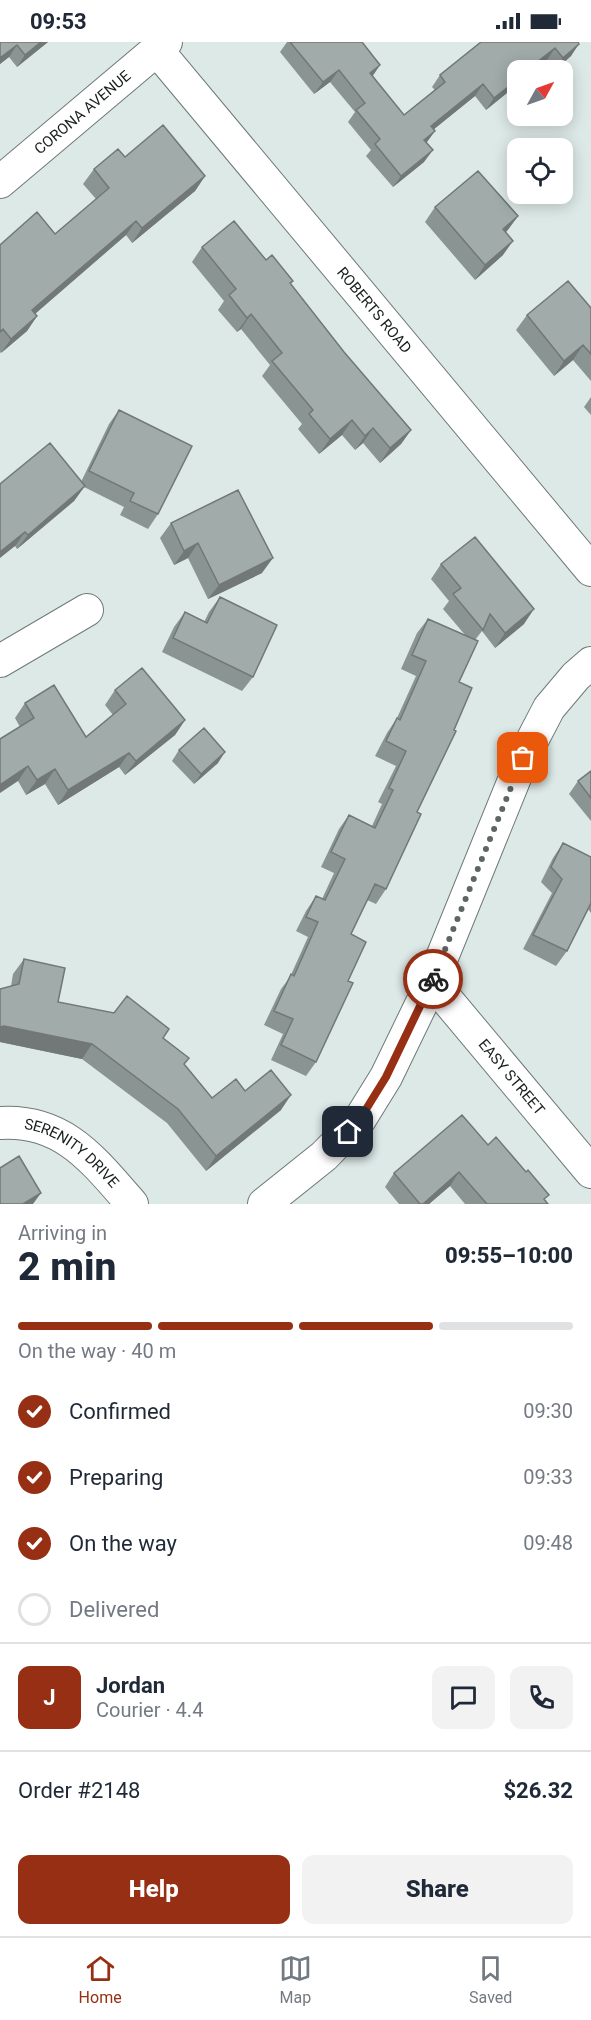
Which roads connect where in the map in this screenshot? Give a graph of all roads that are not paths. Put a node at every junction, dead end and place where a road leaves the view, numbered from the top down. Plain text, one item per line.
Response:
1 (162, 46) edge
2 (0, 182) edge
3 (591, 570) edge
4 (87, 610) dead end
5 (0, 661) edge
6 (591, 663) edge
7 (432, 982) junction
8 (0, 1123) edge
9 (591, 1172) edge
10 (132, 1204) edge
11 (264, 1204) edge

1 - 2 street, CORONA AVENUE
1 - 3 street, ROBERTS ROAD
4 - 5 street
6 - 7 street
7 - 9 street, EASY STREET
7 - 11 street
8 - 10 street, SERENITY DRIVE

